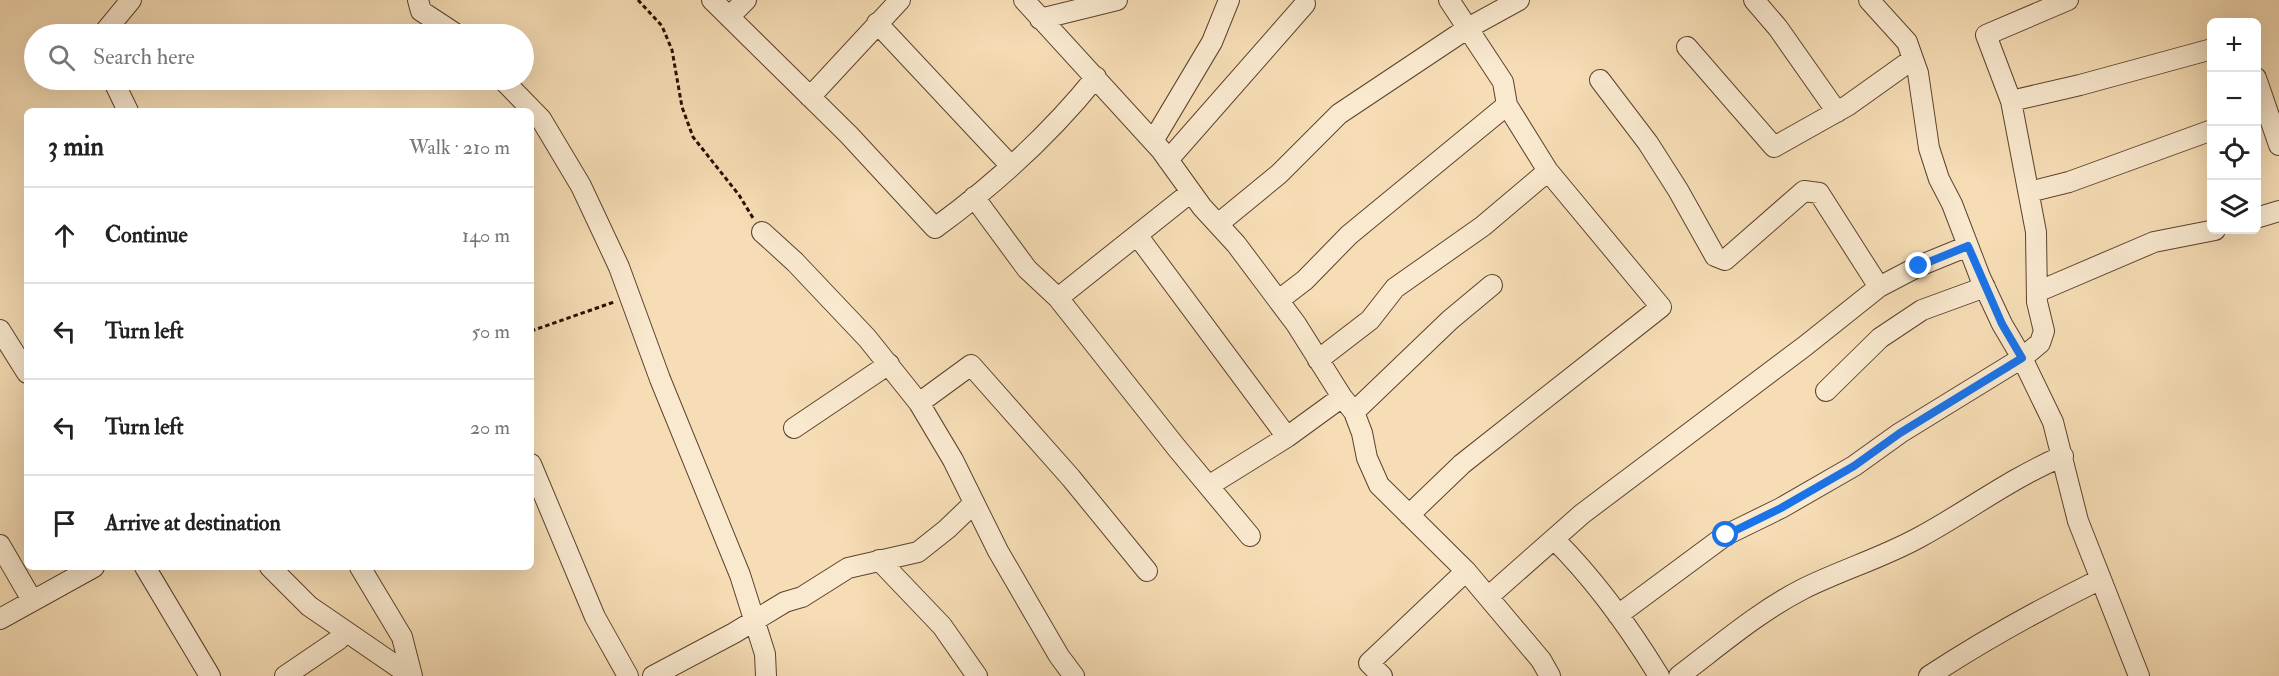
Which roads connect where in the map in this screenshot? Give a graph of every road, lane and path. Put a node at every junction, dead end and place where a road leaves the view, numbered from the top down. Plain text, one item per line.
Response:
1 (131, 0) edge
2 (418, 0) edge
3 (638, 0) edge
4 (712, 0) edge
5 (746, 0) edge
6 (900, 0) edge
7 (1024, 0) edge
8 (1117, 0) edge
9 (1229, 0) edge
10 (1449, 0) edge
11 (1519, 0) edge
12 (1754, 0) edge
13 (1869, 0) edge
14 (2068, 0) edge
15 (1305, 4) dead end
16 (729, 17) junction
17 (1040, 19) junction
18 (877, 22) junction
19 (111, 24) edge
20 (441, 24) edge
21 (1468, 28) junction
22 (1687, 47) dead end
23 (2207, 50) edge
24 (1913, 59) junction
25 (1096, 77) junction
26 (1600, 80) dead end
27 (118, 90) edge
28 (513, 90) edge
29 (810, 97) junction
30 (2011, 101) junction
31 (1507, 105) junction
32 (127, 108) edge
33 (530, 108) edge
34 (534, 112) edge
35 (1837, 112) junction
36 (2261, 113) edge
37 (2207, 131) edge
38 (1153, 141) junction
39 (2279, 145) edge
40 (1168, 160) junction
41 (1010, 165) junction
42 (1548, 171) junction
43 (1191, 192) junction
44 (2029, 192) junction
45 (974, 197) junction
46 (2279, 211) edge
47 (2261, 216) edge
48 (1218, 224) junction
49 (762, 232) joint
50 (2207, 232) edge
51 (1137, 235) junction
52 (1968, 246) junction
53 (1492, 285) dead end
54 (1879, 286) junction
55 (1985, 287) junction
56 (2037, 292) junction
57 (630, 296) junction
58 (1058, 298) junction
59 (1279, 300) junction
60 (0, 330) edge
61 (534, 330) edge
62 (2022, 358) junction
63 (1318, 360) junction
64 (889, 364) junction
65 (24, 368) edge
66 (1826, 391) dead end
67 (919, 404) junction
68 (1348, 404) junction
69 (794, 428) dead end
70 (1287, 436) junction
71 (2063, 456) junction
72 (534, 471) edge
73 (1210, 485) junction
74 (973, 504) junction
75 (1409, 515) junction
76 (1250, 536) dead end
77 (1555, 540) junction
78 (0, 545) edge
79 (879, 560) junction
80 (88, 570) edge
81 (147, 570) edge
82 (273, 570) edge
83 (362, 570) edge
84 (1147, 571) dead end
85 (1466, 571) junction
86 (2099, 580) junction
87 (1488, 597) junction
88 (32, 600) junction
89 (1618, 615) junction
90 (0, 619) edge
91 (754, 620) junction
92 (345, 631) junction
93 (2137, 675) edge
94 (210, 676) edge
95 (285, 676) edge
96 (412, 676) edge
97 (628, 676) edge
98 (653, 676) edge
99 (766, 676) edge
100 (978, 676) edge
101 (1074, 676) edge
102 (1382, 676) edge
103 (1550, 676) edge
104 (1659, 676) edge
105 (1679, 676) edge
106 (1929, 676) edge

1 - 19 street
2 - 20 street
3 - 49 path
4 - 16 street
5 - 16 street
6 - 18 street
7 - 17 street
8 - 17 street
9 - 38 street
10 - 21 street
11 - 21 street
12 - 35 street
13 - 24 street
14 - 30 street
15 - 40 street
16 - 29 street
17 - 25 street
18 - 29 street
18 - 41 street
21 - 31 street
21 - 48 street
22 - 35 street
23 - 30 street
24 - 35 street
24 - 52 street
25 - 38 street
25 - 41 street
26 - 54 street
27 - 32 street
28 - 33 street
29 - 45 street
30 - 44 street
31 - 42 street
31 - 59 street
34 - 57 street
36 - 39 street
37 - 44 street
38 - 40 street
40 - 43 street
41 - 45 street
42 - 63 street
42 - 75 street
43 - 48 street
43 - 51 street
44 - 56 street
45 - 58 street
46 - 47 street
48 - 59 street
49 - 64 street
50 - 56 street
51 - 58 street
51 - 70 street
52 - 54 street
52 - 55 street
53 - 68 street
54 - 77 street
55 - 62 street
55 - 66 street
56 - 62 street
57 - 61 path
57 - 91 street
58 - 73 street
59 - 63 street
60 - 65 street
62 - 71 street
62 - 89 street
63 - 68 street
64 - 67 street
64 - 69 street
67 - 74 street
67 - 84 street
68 - 70 street
68 - 75 street
70 - 73 street
71 - 86 street
71 - 105 street
72 - 97 street
73 - 76 street
74 - 79 street
74 - 101 street
75 - 85 street
77 - 87 street
77 - 89 street
78 - 88 street
79 - 91 street
79 - 100 street
80 - 88 street
81 - 94 street
82 - 92 street
83 - 96 street
85 - 87 street
85 - 102 street
86 - 93 street
86 - 106 street
87 - 103 street
88 - 90 street
89 - 104 street
91 - 98 street
91 - 99 street
92 - 95 street
92 - 96 street

